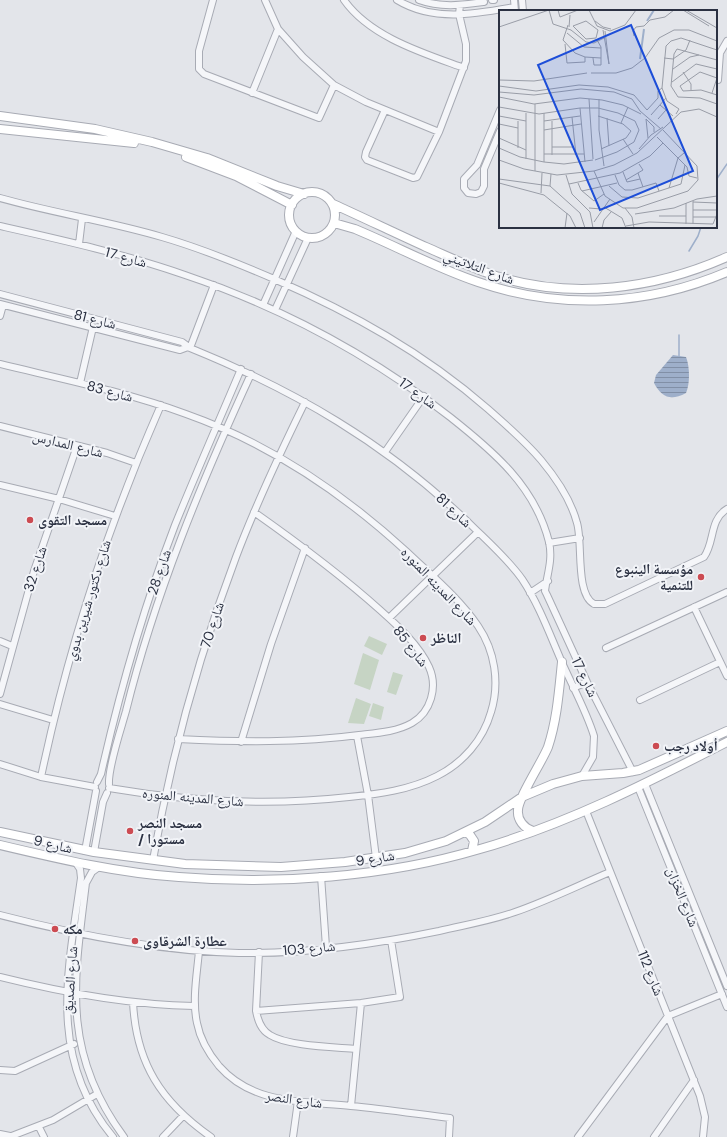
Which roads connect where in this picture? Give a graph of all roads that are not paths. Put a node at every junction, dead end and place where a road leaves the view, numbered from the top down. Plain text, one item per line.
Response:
1 (213, 0) edge
2 (264, 0) edge
3 (344, 0) edge
4 (397, 0) edge
5 (419, 0) edge
6 (522, 0) edge
7 (484, 2) dead end
8 (460, 5) junction
9 (514, 6) edge
10 (523, 10) edge
11 (460, 14) junction
12 (278, 29) junction
13 (727, 41) edge
14 (464, 68) junction
15 (718, 80) dead end
16 (334, 85) junction
17 (252, 93) junction
18 (385, 110) junction
19 (499, 112) edge
20 (0, 116) edge
21 (0, 129) edge
22 (439, 132) junction
23 (499, 133) edge
24 (304, 194) junction
25 (0, 198) edge
26 (333, 204) junction
27 (292, 205) junction
28 (82, 218) junction
29 (334, 223) junction
30 (0, 226) edge
31 (296, 231) junction
32 (308, 238) junction
33 (79, 244) junction
34 (727, 257) edge
35 (727, 272) edge
36 (273, 279) junction
37 (286, 284) junction
38 (214, 285) junction
39 (0, 294) edge
40 (2, 305) edge
41 (263, 305) junction
42 (55, 309) junction
43 (275, 310) junction
44 (0, 316) edge
45 (54, 318) junction
46 (93, 327) junction
47 (189, 348) junction
48 (0, 364) edge
49 (241, 369) junction
50 (251, 374) junction
51 (80, 383) junction
52 (424, 396) junction
53 (304, 402) junction
54 (161, 405) junction
55 (0, 426) edge
56 (216, 426) junction
57 (225, 430) junction
58 (77, 446) junction
59 (385, 452) junction
60 (278, 458) junction
61 (136, 463) junction
62 (0, 485) edge
63 (59, 499) junction
64 (727, 509) edge
65 (254, 512) junction
66 (115, 516) junction
67 (176, 525) junction
68 (184, 528) junction
69 (478, 532) junction
70 (580, 538) junction
71 (549, 543) junction
72 (305, 548) junction
73 (432, 576) junction
74 (548, 581) junction
75 (727, 592) edge
76 (530, 593) junction
77 (694, 607) junction
78 (389, 618) junction
79 (0, 641) edge
80 (12, 646) junction
81 (606, 648) dead end
82 (562, 662) junction
83 (720, 662) junction
84 (727, 676) edge
85 (587, 682) junction
86 (573, 688) junction
87 (0, 694) edge
88 (640, 700) dead end
89 (0, 704) edge
90 (53, 720) junction
91 (727, 731) edge
92 (357, 736) junction
93 (178, 739) junction
94 (241, 742) junction
95 (727, 742) edge
96 (0, 764) edge
97 (633, 772) junction
98 (582, 776) junction
99 (41, 777) junction
100 (641, 786) junction
101 (96, 787) junction
102 (108, 788) junction
103 (368, 795) junction
104 (522, 797) junction
105 (164, 798) junction
106 (586, 811) junction
107 (533, 831) junction
108 (0, 832) edge
109 (466, 832) junction
110 (0, 845) edge
111 (85, 851) junction
112 (472, 851) junction
113 (94, 852) junction
114 (376, 858) junction
115 (154, 860) junction
116 (76, 863) junction
117 (98, 867) junction
118 (610, 872) junction
119 (321, 876) junction
120 (0, 915) edge
121 (77, 932) junction
122 (391, 940) junction
123 (326, 947) junction
124 (199, 951) junction
125 (259, 952) junction
126 (715, 957) junction
127 (708, 960) junction
128 (0, 977) edge
129 (727, 986) edge
130 (66, 992) junction
131 (75, 994) junction
132 (722, 994) junction
133 (133, 1002) junction
134 (361, 1003) junction
135 (194, 1006) junction
136 (727, 1007) edge
137 (256, 1011) junction
138 (668, 1016) junction
139 (80, 1043) junction
140 (71, 1045) junction
141 (356, 1049) junction
142 (0, 1070) edge
143 (694, 1080) junction
144 (97, 1094) junction
145 (88, 1099) junction
146 (298, 1101) junction
147 (351, 1106) junction
148 (183, 1116) junction
149 (39, 1127) junction
150 (0, 1134) edge
151 (10, 1137) edge
152 (44, 1137) edge
153 (113, 1137) edge
154 (124, 1137) edge
155 (163, 1137) edge
156 (211, 1137) edge
157 (293, 1137) edge
158 (449, 1137) edge
159 (578, 1137) edge
160 (654, 1137) edge
161 (703, 1137) edge

1 - 17 street
2 - 12 street
3 - 14 street
4 - 11 street
5 - 8 street
6 - 10 street
7 - 8 street
8 - 11 street
9 - 11 street
11 - 14 street
12 - 16 street
12 - 17 street
13 - 15 street
14 - 22 street
16 - 17 street
16 - 18 street
18 - 22 street
18 - 22 street
19 - 23 street
20 - 24 main road
21 - 27 main road
24 - 26 main road
24 - 27 main road
25 - 28 street
26 - 29 main road
26 - 34 main road, شارع التلاتيني
27 - 31 main road
28 - 33 street
28 - 36 street
29 - 32 main road
29 - 35 main road, شارع التلاتيني
30 - 33 street, شارع 17
31 - 32 main road
31 - 36 street
32 - 37 street
33 - 38 street, شارع 17
36 - 37 street
36 - 41 street
37 - 43 street
37 - 70 street
38 - 41 street, شارع 17
38 - 47 street
39 - 42 street, شارع 81
40 - 44 street
40 - 45 street, شارع 81
41 - 43 street, شارع 17
42 - 45 street
42 - 47 street, شارع 81
43 - 52 street, شارع 17
45 - 46 street, شارع 81
46 - 47 street, شارع 81
46 - 51 street
47 - 49 street, شارع 81
48 - 51 street, شارع 83
49 - 50 street, شارع 81
49 - 56 street, شارع 28
50 - 53 street, شارع 81
50 - 57 street, شارع 28
51 - 54 street, شارع 83
52 - 59 street
52 - 71 street, شارع 17
53 - 59 street, شارع 81
53 - 60 street, شارع 70
54 - 56 street, شارع 83
54 - 61 street, شارع دكتور شيرين بدوي
55 - 58 street, شارع المدارس
56 - 57 street, شارع المدينه المنوره
56 - 67 street, شارع 28
57 - 60 street, شارع المدينه المنوره
57 - 68 street, شارع 28
58 - 61 street, شارع المدارس
58 - 63 street, شارع 32
59 - 69 street, شارع 81
60 - 65 street, شارع 70
60 - 73 street, شارع المدينه المنوره
61 - 66 street, شارع دكتور شيرين بدوي
62 - 63 street
63 - 66 street
63 - 80 street, شارع 32
64 - 70 street
65 - 72 street, شارع 85
65 - 93 street, شارع 70
66 - 90 street, شارع دكتور شيرين بدوي
67 - 68 street
67 - 101 street, شارع 28
68 - 102 street, شارع 28
69 - 73 street
69 - 76 street, شارع 81
70 - 71 street
71 - 74 street, شارع 17
72 - 78 street, شارع 85
72 - 94 street
73 - 78 street
73 - 103 street, شارع المدينه المنوره
74 - 76 street
74 - 85 street, شارع 17
75 - 77 street
76 - 82 street, شارع 81
77 - 81 street
77 - 83 street
78 - 92 street, شارع 85
79 - 80 street
80 - 87 street, شارع 32
82 - 86 street, شارع 81
82 - 104 main road
83 - 84 street
83 - 88 street
85 - 86 street
85 - 97 street, شارع 17
86 - 98 street, شارع 81
89 - 90 street
90 - 99 street, شارع دكتور شيرين بدوي
91 - 97 main road, شارع 9
92 - 94 street, شارع 85
92 - 103 street
93 - 94 street, شارع 85
93 - 105 street, شارع 70
95 - 100 main road, شارع 9
96 - 99 street
97 - 98 main road, شارع 9
98 - 104 main road, شارع 9
99 - 101 street
100 - 106 main road, شارع 9
100 - 126 street, شارع الخزان
100 - 127 street, شارع الخزان
101 - 102 street
101 - 102 street
101 - 111 street, شارع 28
102 - 105 street, شارع المدينه المنوره
102 - 113 street, شارع 28
103 - 105 street, شارع المدينه المنوره
103 - 114 street
104 - 107 main road
104 - 109 main road, شارع 9
105 - 115 street, شارع 70
106 - 107 main road, شارع 9
106 - 118 street, شارع 112
107 - 112 main road, شارع 9
108 - 111 main road, شارع 9
109 - 112 main road
109 - 114 main road, شارع 9
110 - 116 main road, شارع 9
111 - 113 main road, شارع 9
112 - 119 main road, شارع 9
113 - 115 main road, شارع 9
114 - 115 main road, شارع 9
116 - 117 main road, شارع 9
116 - 121 street, شارع الصديق
117 - 119 main road, شارع 9
117 - 121 street, شارع الصديق
118 - 122 street, شارع 103
118 - 138 street, شارع 112
119 - 123 street
120 - 121 street, شارع 103
121 - 124 street, شارع 103
121 - 130 street, شارع الصديق
121 - 131 street, شارع الصديق
122 - 123 street, شارع 103
122 - 134 street
123 - 125 street, شارع 103
124 - 125 street, شارع 103
124 - 135 street, شارع النصر
125 - 137 street
126 - 127 street
126 - 129 street, شارع الخزان
127 - 132 street, شارع الخزان
128 - 130 street
130 - 131 street
130 - 140 street, شارع الصديق
131 - 133 street
131 - 139 street, شارع الصديق
132 - 136 street, شارع الخزان
132 - 138 street
133 - 135 street
133 - 148 street
134 - 137 street
134 - 141 street
135 - 146 street, شارع النصر
137 - 141 street
138 - 143 street, شارع 112
138 - 159 street
139 - 140 street
139 - 144 street, شارع الصديق
140 - 142 street
140 - 145 street, شارع الصديق
141 - 147 street
143 - 160 street
143 - 161 street, شارع 112
144 - 145 street
144 - 154 street, شارع الصديق
145 - 149 street
145 - 153 street, شارع الصديق
146 - 147 street, شارع النصر
146 - 157 street
147 - 158 street, شارع النصر
148 - 155 street
148 - 156 street
149 - 151 street
149 - 152 street
150 - 151 street

